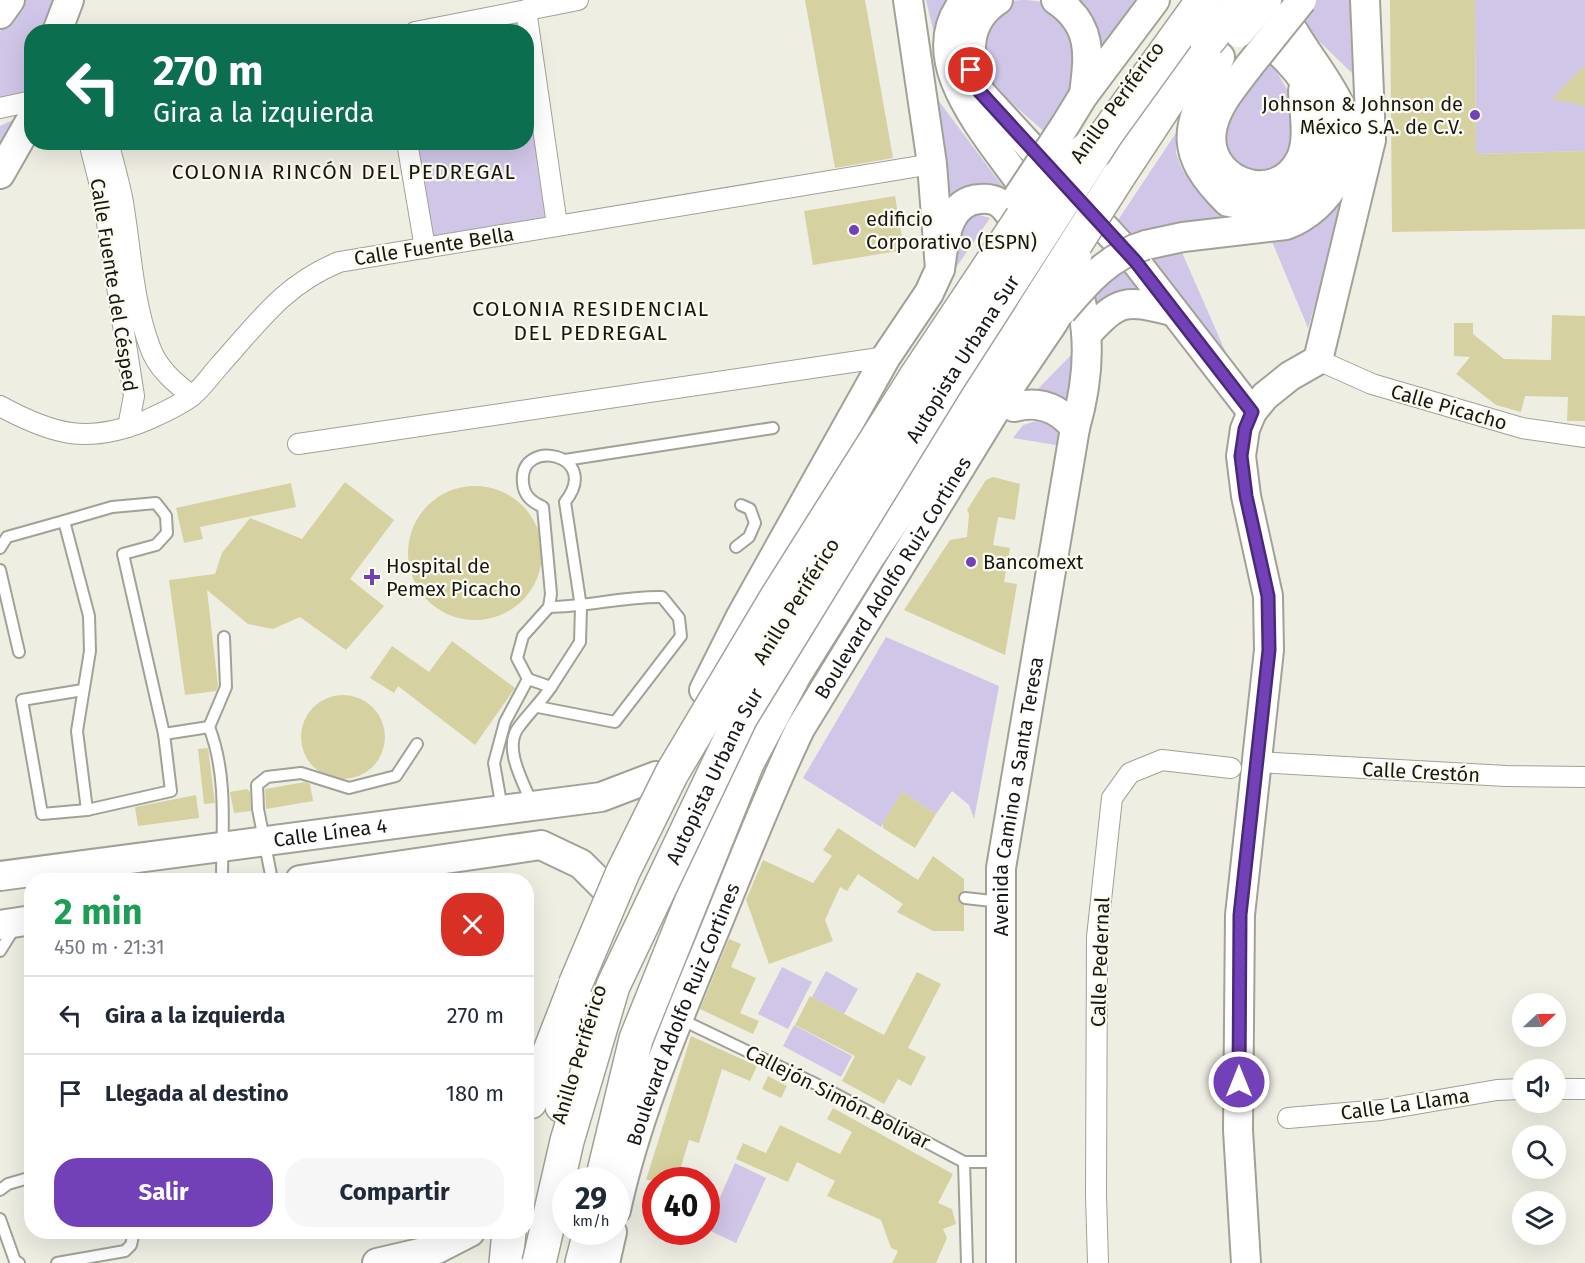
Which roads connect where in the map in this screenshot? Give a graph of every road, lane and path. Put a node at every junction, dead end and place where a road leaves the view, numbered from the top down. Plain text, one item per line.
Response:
1 (10, 0) edge
2 (69, 0) edge
3 (578, 0) edge
4 (908, 0) edge
5 (965, 0) edge
6 (998, 0) edge
7 (1056, 0) edge
8 (1226, 0) edge
9 (1242, 0) edge
10 (1266, 0) edge
11 (1302, 0) edge
12 (1365, 0) edge
13 (1187, 3) edge
14 (526, 10) junction
15 (0, 14) edge
16 (60, 24) edge
17 (455, 24) edge
18 (528, 24) edge
19 (1294, 32) junction
20 (1214, 49) junction
21 (918, 60) junction
22 (534, 65) edge
23 (1302, 77) junction
24 (1083, 96) junction
25 (24, 103) edge
26 (0, 108) edge
27 (24, 132) edge
28 (1085, 135) junction
29 (1371, 140) junction
30 (92, 150) edge
31 (110, 150) edge
32 (408, 150) edge
33 (1003, 157) junction
34 (932, 164) junction
35 (0, 174) edge
36 (557, 225) junction
37 (425, 248) junction
38 (122, 268) junction
39 (940, 269) junction
40 (1172, 310) junction
41 (1048, 316) junction
42 (1087, 334) junction
43 (886, 357) junction
44 (1318, 360) junction
45 (192, 396) junction
46 (0, 406) edge
47 (1014, 407) junction
48 (1252, 412) junction
49 (128, 428) junction
50 (773, 428) dead end
51 (1075, 428) junction
52 (1585, 437) edge
53 (298, 444) dead end
54 (565, 460) junction
55 (741, 506) dead end
56 (64, 521) junction
57 (736, 547) dead end
58 (0, 548) edge
59 (0, 570) edge
60 (549, 607) junction
61 (580, 607) junction
62 (224, 637) dead end
63 (19, 652) dead end
64 (528, 679) junction
65 (551, 687) junction
66 (83, 690) junction
67 (704, 690) junction
68 (538, 707) junction
69 (505, 722) junction
70 (209, 727) junction
71 (518, 728) junction
72 (164, 734) junction
73 (417, 744) dead end
74 (1244, 765) junction
75 (656, 776) junction
76 (1585, 777) edge
77 (532, 805) junction
78 (502, 809) junction
79 (87, 810) junction
80 (266, 840) junction
81 (751, 844) junction
82 (222, 846) junction
83 (222, 873) edge
84 (271, 873) edge
85 (348, 873) edge
86 (0, 876) edge
87 (604, 887) junction
88 (965, 898) dead end
89 (1001, 902) junction
90 (17, 922) edge
91 (0, 951) edge
92 (679, 1019) junction
93 (534, 1082) edge
94 (1512, 1089) edge
95 (1566, 1089) edge
96 (1585, 1089) edge
97 (534, 1092) edge
98 (1288, 1118) dead end
99 (964, 1162) junction
100 (1000, 1162) junction
101 (579, 1167) edge
102 (605, 1167) edge
103 (626, 1167) edge
104 (24, 1179) edge
105 (0, 1190) edge
106 (0, 1219) edge
107 (534, 1219) edge
108 (132, 1239) edge
109 (456, 1239) edge
110 (498, 1239) edge
111 (508, 1239) edge
112 (529, 1239) edge
113 (563, 1245) edge
114 (587, 1245) edge
115 (609, 1245) edge
116 (19, 1263) edge
117 (57, 1263) edge
118 (376, 1263) edge
119 (496, 1263) edge
120 (506, 1263) edge
121 (523, 1263) edge
122 (539, 1263) edge
123 (560, 1263) edge
124 (582, 1263) edge
125 (605, 1263) edge
126 (967, 1263) edge
127 (1001, 1263) edge
128 (1098, 1263) edge
129 (1246, 1263) edge

1 - 15 main road
2 - 16 main road
3 - 14 street
4 - 21 main road
5 - 33 main road, Avenida Camino a Santa Teresa
6 - 40 main road
7 - 24 main road
8 - 101 highway, Autopista Urbana Sur
9 - 19 main road
9 - 20 highway, Anillo Periférico, bridge
10 - 20 main road, bridge
11 - 23 main road, bridge
12 - 29 main road
13 - 23 main road
13 - 24 main road
13 - 28 highway, Anillo Periférico
14 - 17 street
14 - 18 street
19 - 29 main road
19 - 41 main road, Boulevard Adolfo Ruiz Cortines, bridge
20 - 23 main road
20 - 41 highway, Anillo Periférico, bridge
21 - 33 main road
21 - 34 main road
22 - 36 street
24 - 28 main road
25 - 26 street
27 - 35 main road
28 - 67 main road, bridge
28 - 97 highway, bridge
28 - 107 highway, Anillo Periférico, bridge
28 - 122 highway, Autopista Urbana Sur, bridge
29 - 44 main road
30 - 38 street, Calle Fuente del Césped
31 - 38 street, Calle Fuente del Césped
32 - 37 street
33 - 42 main road, Avenida Camino a Santa Teresa
34 - 36 street, Calle Fuente Bella
34 - 39 main road
36 - 37 street, Calle Fuente Bella
37 - 45 street, Calle Fuente Bella
38 - 45 street, Calle Fuente del Césped
38 - 49 street, Calle Fuente del Césped
39 - 43 main road
39 - 47 main road
40 - 42 main road
40 - 48 main road
41 - 81 main road, Boulevard Adolfo Ruiz Cortines
41 - 102 highway, Anillo Periférico
42 - 51 main road, Avenida Camino a Santa Teresa
43 - 53 street
43 - 67 main road
44 - 48 main road
44 - 52 street, Calle Picacho
45 - 49 street, Calle Fuente Bella
46 - 49 street, Calle Fuente Bella
47 - 51 main road
47 - 81 main road
48 - 74 main road
50 - 54 lane
51 - 89 main road, Avenida Camino a Santa Teresa
54 - 60 lane
54 - 61 lane
55 - 57 lane
56 - 58 lane
56 - 66 lane
56 - 72 lane
59 - 63 lane
60 - 61 lane
60 - 64 lane
61 - 65 lane
61 - 68 lane
62 - 70 lane
64 - 65 lane
64 - 69 lane
65 - 68 lane
66 - 79 lane
66 - 79 lane
67 - 75 main road
68 - 71 lane
69 - 71 lane
69 - 78 lane
70 - 72 lane
70 - 82 lane
71 - 77 lane
72 - 79 lane
73 - 80 lane
74 - 76 street, Calle Crestón
74 - 128 street, Calle Pedernal
74 - 129 main road
75 - 77 main road, Calle Línea 4
75 - 87 main road
77 - 78 main road, Calle Línea 4
78 - 80 main road, Calle Línea 4
80 - 82 main road, Calle Línea 4
80 - 84 lane
81 - 92 main road, Boulevard Adolfo Ruiz Cortines
82 - 83 lane
82 - 86 main road, Calle Línea 4
85 - 87 main road
87 - 93 main road
88 - 89 lane
89 - 100 main road, Avenida Camino a Santa Teresa
90 - 91 lane
92 - 99 lane, Callejón Simón Bolívar
92 - 103 main road, Boulevard Adolfo Ruiz Cortines
94 - 98 street, Calle La Llama
95 - 96 street
99 - 100 lane, Callejón Simón Bolívar
99 - 126 lane
100 - 127 main road, Avenida Camino a Santa Teresa
104 - 105 lane
106 - 116 lane
108 - 117 lane
109 - 118 main road
110 - 119 main road
111 - 120 highway
112 - 121 highway, Anillo Periférico, bridge
113 - 123 highway
114 - 124 highway
115 - 125 main road

